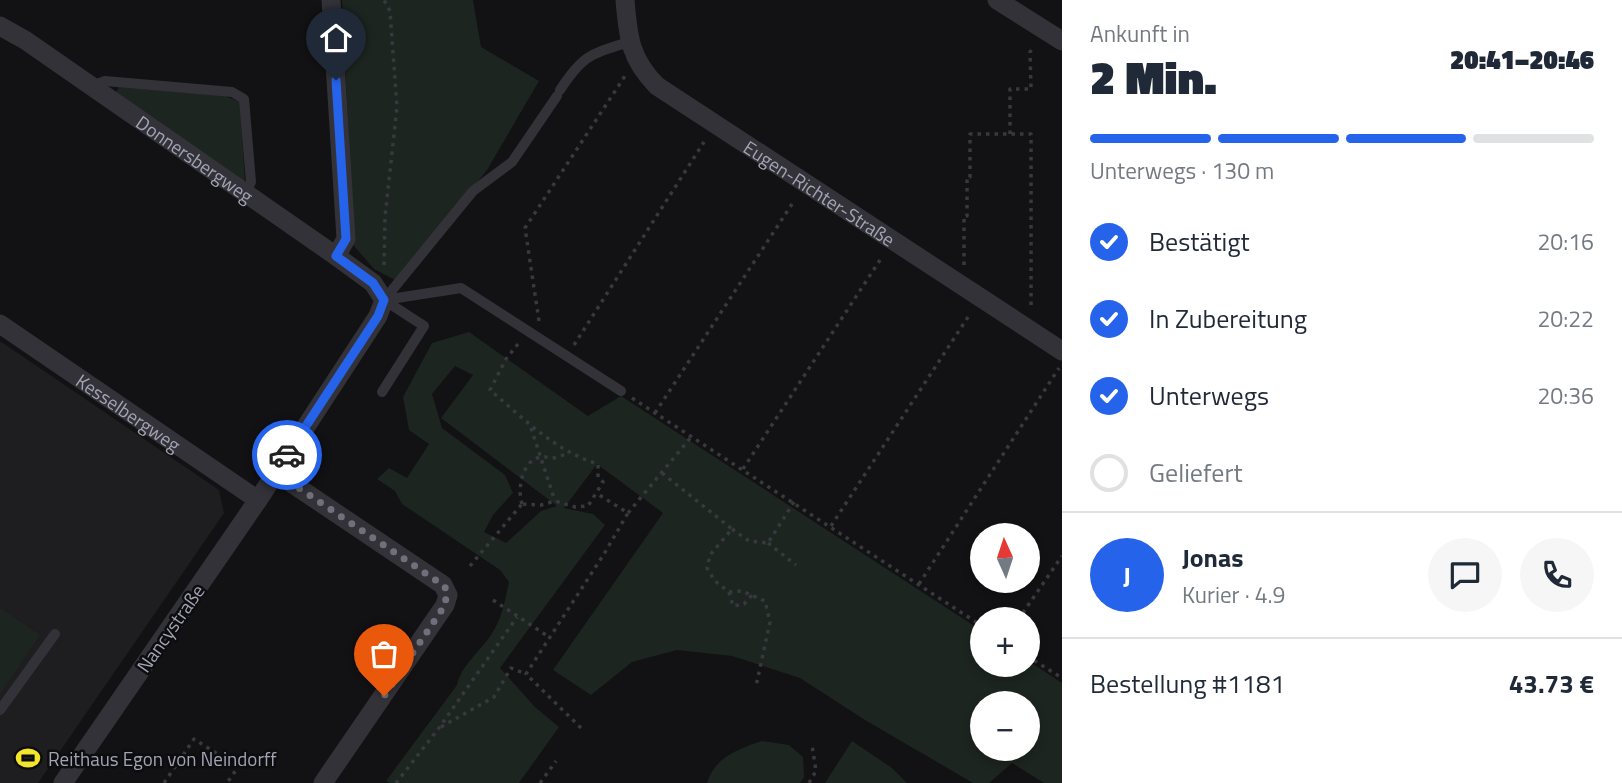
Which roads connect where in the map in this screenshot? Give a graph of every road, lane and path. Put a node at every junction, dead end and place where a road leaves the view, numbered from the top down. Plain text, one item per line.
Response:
1 (331, 0) edge
2 (384, 0) edge
3 (625, 0) edge
4 (997, 0) edge
5 (0, 26) edge
6 (1054, 36) edge
7 (632, 50) junction
8 (92, 86) junction
9 (716, 125) junction
10 (1010, 134) junction
11 (806, 182) junction
12 (246, 192) junction
13 (893, 240) junction
14 (336, 256) junction
15 (972, 293) junction
16 (384, 300) junction
17 (0, 324) edge
18 (528, 330) junction
19 (1031, 331) junction
20 (539, 336) junction
21 (1062, 351) edge
22 (567, 355) junction
23 (1062, 363) edge
24 (621, 391) joint
25 (382, 392) dead end
26 (655, 412) junction
27 (531, 426) junction
28 (692, 436) junction
29 (568, 453) junction
30 (540, 457) junction
31 (743, 469) junction
32 (275, 472) junction
33 (662, 473) junction
34 (596, 493) junction
35 (258, 500) junction
36 (555, 501) junction
37 (794, 502) junction
38 (522, 504) junction
39 (628, 513) junction
40 (831, 526) junction
41 (732, 529) junction
42 (768, 544) junction
43 (1062, 555) edge
44 (796, 565) dead end
45 (470, 566) dead end
46 (919, 584) junction
47 (729, 592) junction
48 (752, 595) junction
49 (493, 600) dead end
50 (1027, 607) edge
51 (517, 617) junction
52 (970, 618) edge
53 (55, 634) dead end
54 (549, 637) junction
55 (1040, 664) edge
56 (526, 674) junction
57 (1062, 678) edge
58 (756, 686) dead end
59 (0, 710) edge
60 (439, 728) junction
61 (581, 728) dead end
62 (812, 745) dead end
63 (556, 761) dead end
64 (63, 783) edge
65 (164, 783) edge
66 (227, 783) edge
67 (323, 783) edge
68 (396, 783) edge
69 (540, 783) edge
70 (809, 783) edge

1 - 14 street
2 - 16 path
3 - 7 street
4 - 6 street
5 - 8 street, Donnersbergweg
6 - 10 path
7 - 9 street, Eugen-Richter-Straße
7 - 16 lane
7 - 20 path
8 - 12 street, Donnersbergweg
8 - 12 lane
9 - 11 street, Eugen-Richter-Straße
9 - 22 path
10 - 15 path
10 - 19 path
11 - 13 street, Eugen-Richter-Straße
11 - 26 path
12 - 14 street, Donnersbergweg
13 - 15 street, Eugen-Richter-Straße
13 - 31 path
14 - 16 street, Donnersbergweg
15 - 19 street, Eugen-Richter-Straße
15 - 40 path
16 - 18 lane
16 - 25 lane
16 - 32 street, Nancystraße
17 - 35 street, Kesselbergweg
18 - 20 lane
18 - 27 path
19 - 21 street, Eugen-Richter-Straße
20 - 22 lane
22 - 24 lane
23 - 46 path
24 - 26 path
26 - 28 path
27 - 29 path
27 - 30 path
28 - 31 path
28 - 33 path
29 - 30 path
29 - 34 path
30 - 36 path
30 - 38 path
31 - 37 path
32 - 35 street, Nancystraße
32 - 67 street
33 - 39 path
33 - 41 path
34 - 36 path
34 - 39 path
35 - 64 street, Nancystraße
36 - 38 path
37 - 40 path
37 - 42 path
38 - 45 path
39 - 54 path
40 - 46 path
41 - 42 path
41 - 47 path
42 - 44 path
43 - 50 path
46 - 52 path
47 - 48 path
47 - 48 path
48 - 58 path
49 - 51 path
51 - 54 path
51 - 60 path
53 - 59 lane
54 - 56 path
55 - 57 path
56 - 60 path
56 - 61 path
60 - 68 path
62 - 70 path
63 - 69 path
65 - 66 path

